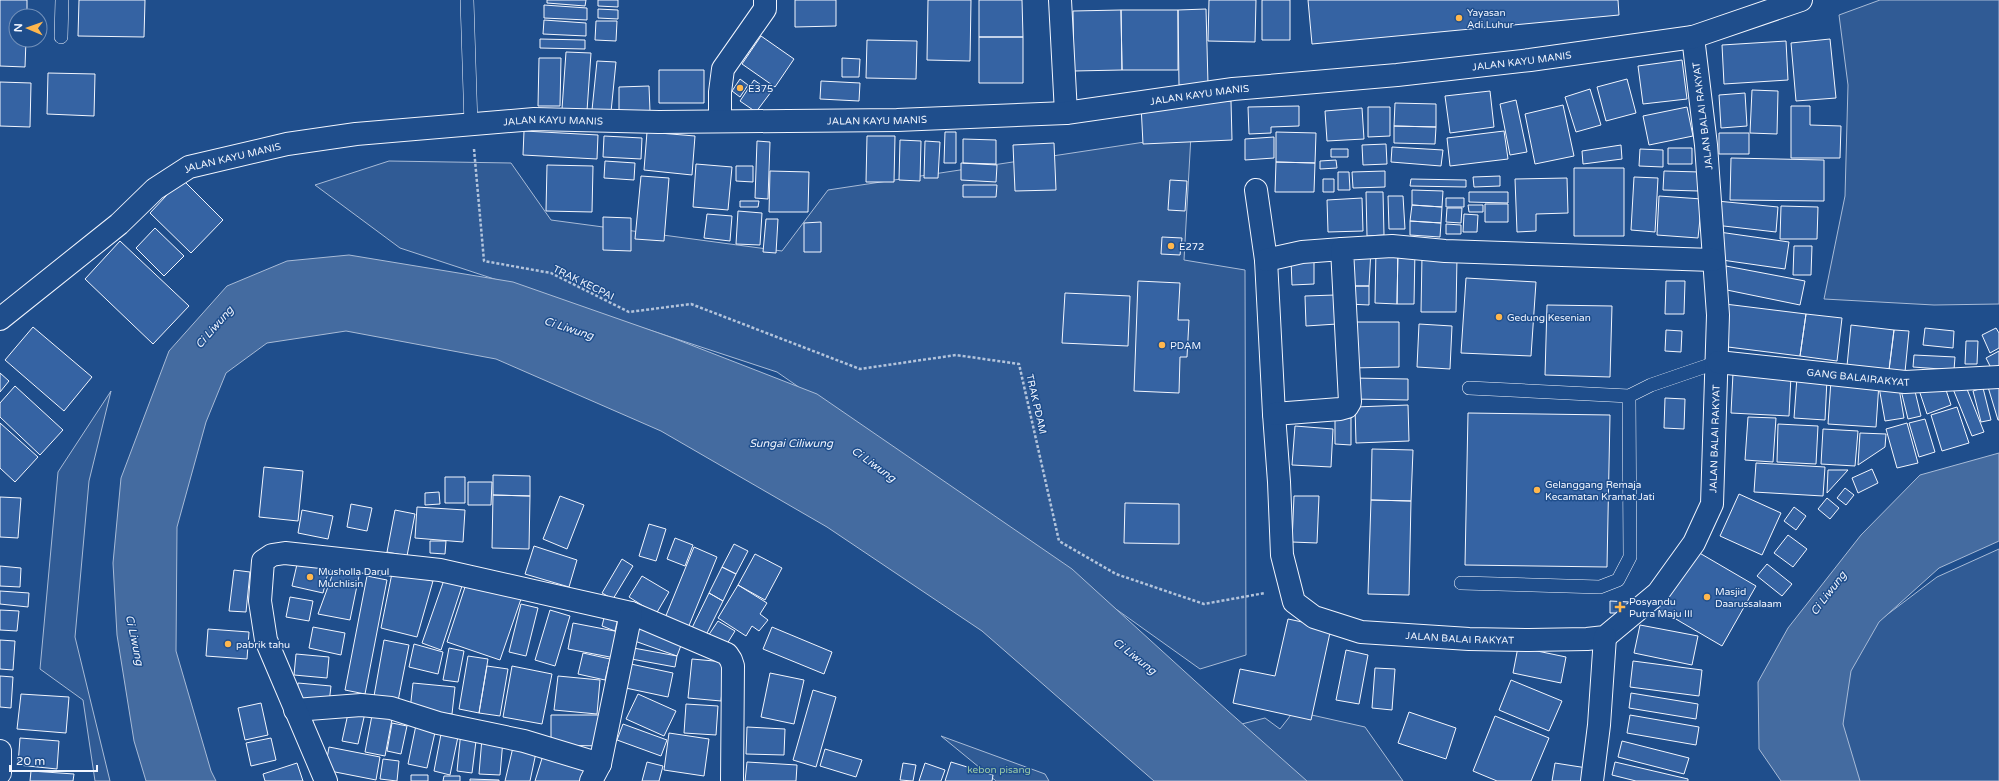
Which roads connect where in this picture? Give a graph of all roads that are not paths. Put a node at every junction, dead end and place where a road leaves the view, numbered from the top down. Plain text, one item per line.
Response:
1 (62, 0) edge
2 (467, 0) edge
3 (765, 0) edge
4 (1060, 0) edge
5 (1801, 0) edge
6 (61, 37) dead end
7 (1693, 37) junction
8 (1066, 112) junction
9 (720, 121) junction
10 (471, 125) junction
11 (1256, 190) dead end
12 (1342, 249) junction
13 (1266, 260) junction
14 (1713, 260) junction
15 (0, 319) edge
16 (1718, 362) junction
17 (1999, 377) edge
18 (1469, 388) dead end
19 (1629, 396) junction
20 (1274, 414) junction
21 (1461, 583) dead end
22 (631, 613) junction
23 (1605, 637) junction
24 (295, 710) junction
25 (0, 751) edge
26 (595, 772) edge
27 (0, 773) edge
28 (326, 781) edge
29 (732, 781) edge
30 (1592, 781) edge

1 - 6 lane
2 - 10 lane
3 - 9 street
4 - 8 street
5 - 7 street, JALAN KAYU MANIS
7 - 8 street, JALAN KAYU MANIS
7 - 14 street, JALAN BALAI RAKYAT
8 - 9 street, JALAN KAYU MANIS
9 - 10 street, JALAN KAYU MANIS
10 - 15 street, JALAN KAYU MANIS
11 - 13 street, JALAN BALAI RAKYAT
12 - 13 street
12 - 14 street
12 - 20 street
13 - 20 street, JALAN BALAI RAKYAT
14 - 16 street, JALAN BALAI RAKYAT
16 - 17 street, GANG BALAIRAKYAT
16 - 19 lane
16 - 23 street, JALAN BALAI RAKYAT
18 - 19 lane
19 - 21 lane
20 - 23 street, JALAN BALAI RAKYAT
22 - 24 street
22 - 26 street
22 - 29 street
23 - 30 street
24 - 26 street
24 - 28 street
25 - 27 street

